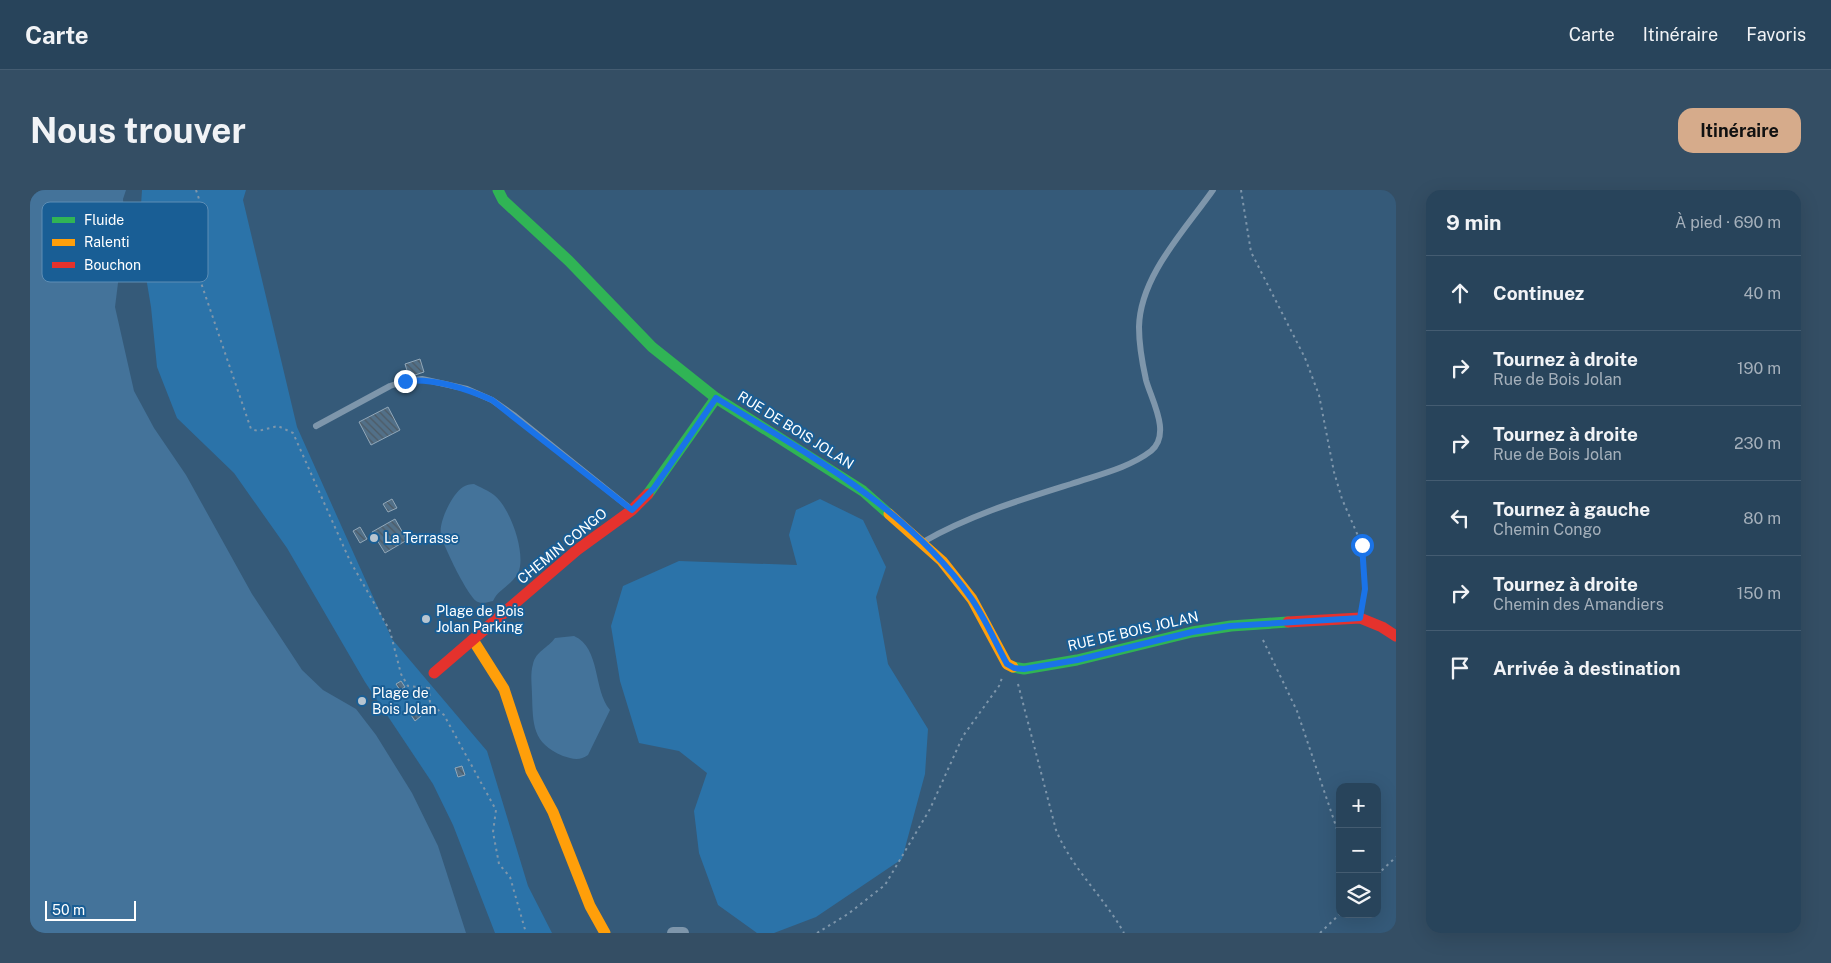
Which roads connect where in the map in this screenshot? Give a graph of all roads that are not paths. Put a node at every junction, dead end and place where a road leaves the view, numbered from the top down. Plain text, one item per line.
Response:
1 (498, 190) edge
2 (1213, 190) edge
3 (716, 398) junction
4 (316, 426) dead end
5 (632, 510) junction
6 (922, 542) junction
7 (1396, 636) edge
8 (473, 640) junction
9 (434, 673) dead end
10 (605, 933) edge
11 (673, 933) edge
12 (682, 933) edge

1 - 3 street, RUE DE BOIS JOLAN
2 - 6 lane
3 - 5 street, CHEMIN CONGO
3 - 6 street, RUE DE BOIS JOLAN
4 - 5 lane
5 - 8 street, CHEMIN CONGO
6 - 7 street, RUE DE BOIS JOLAN
8 - 9 street, CHEMIN CONGO
8 - 10 street
11 - 12 street

